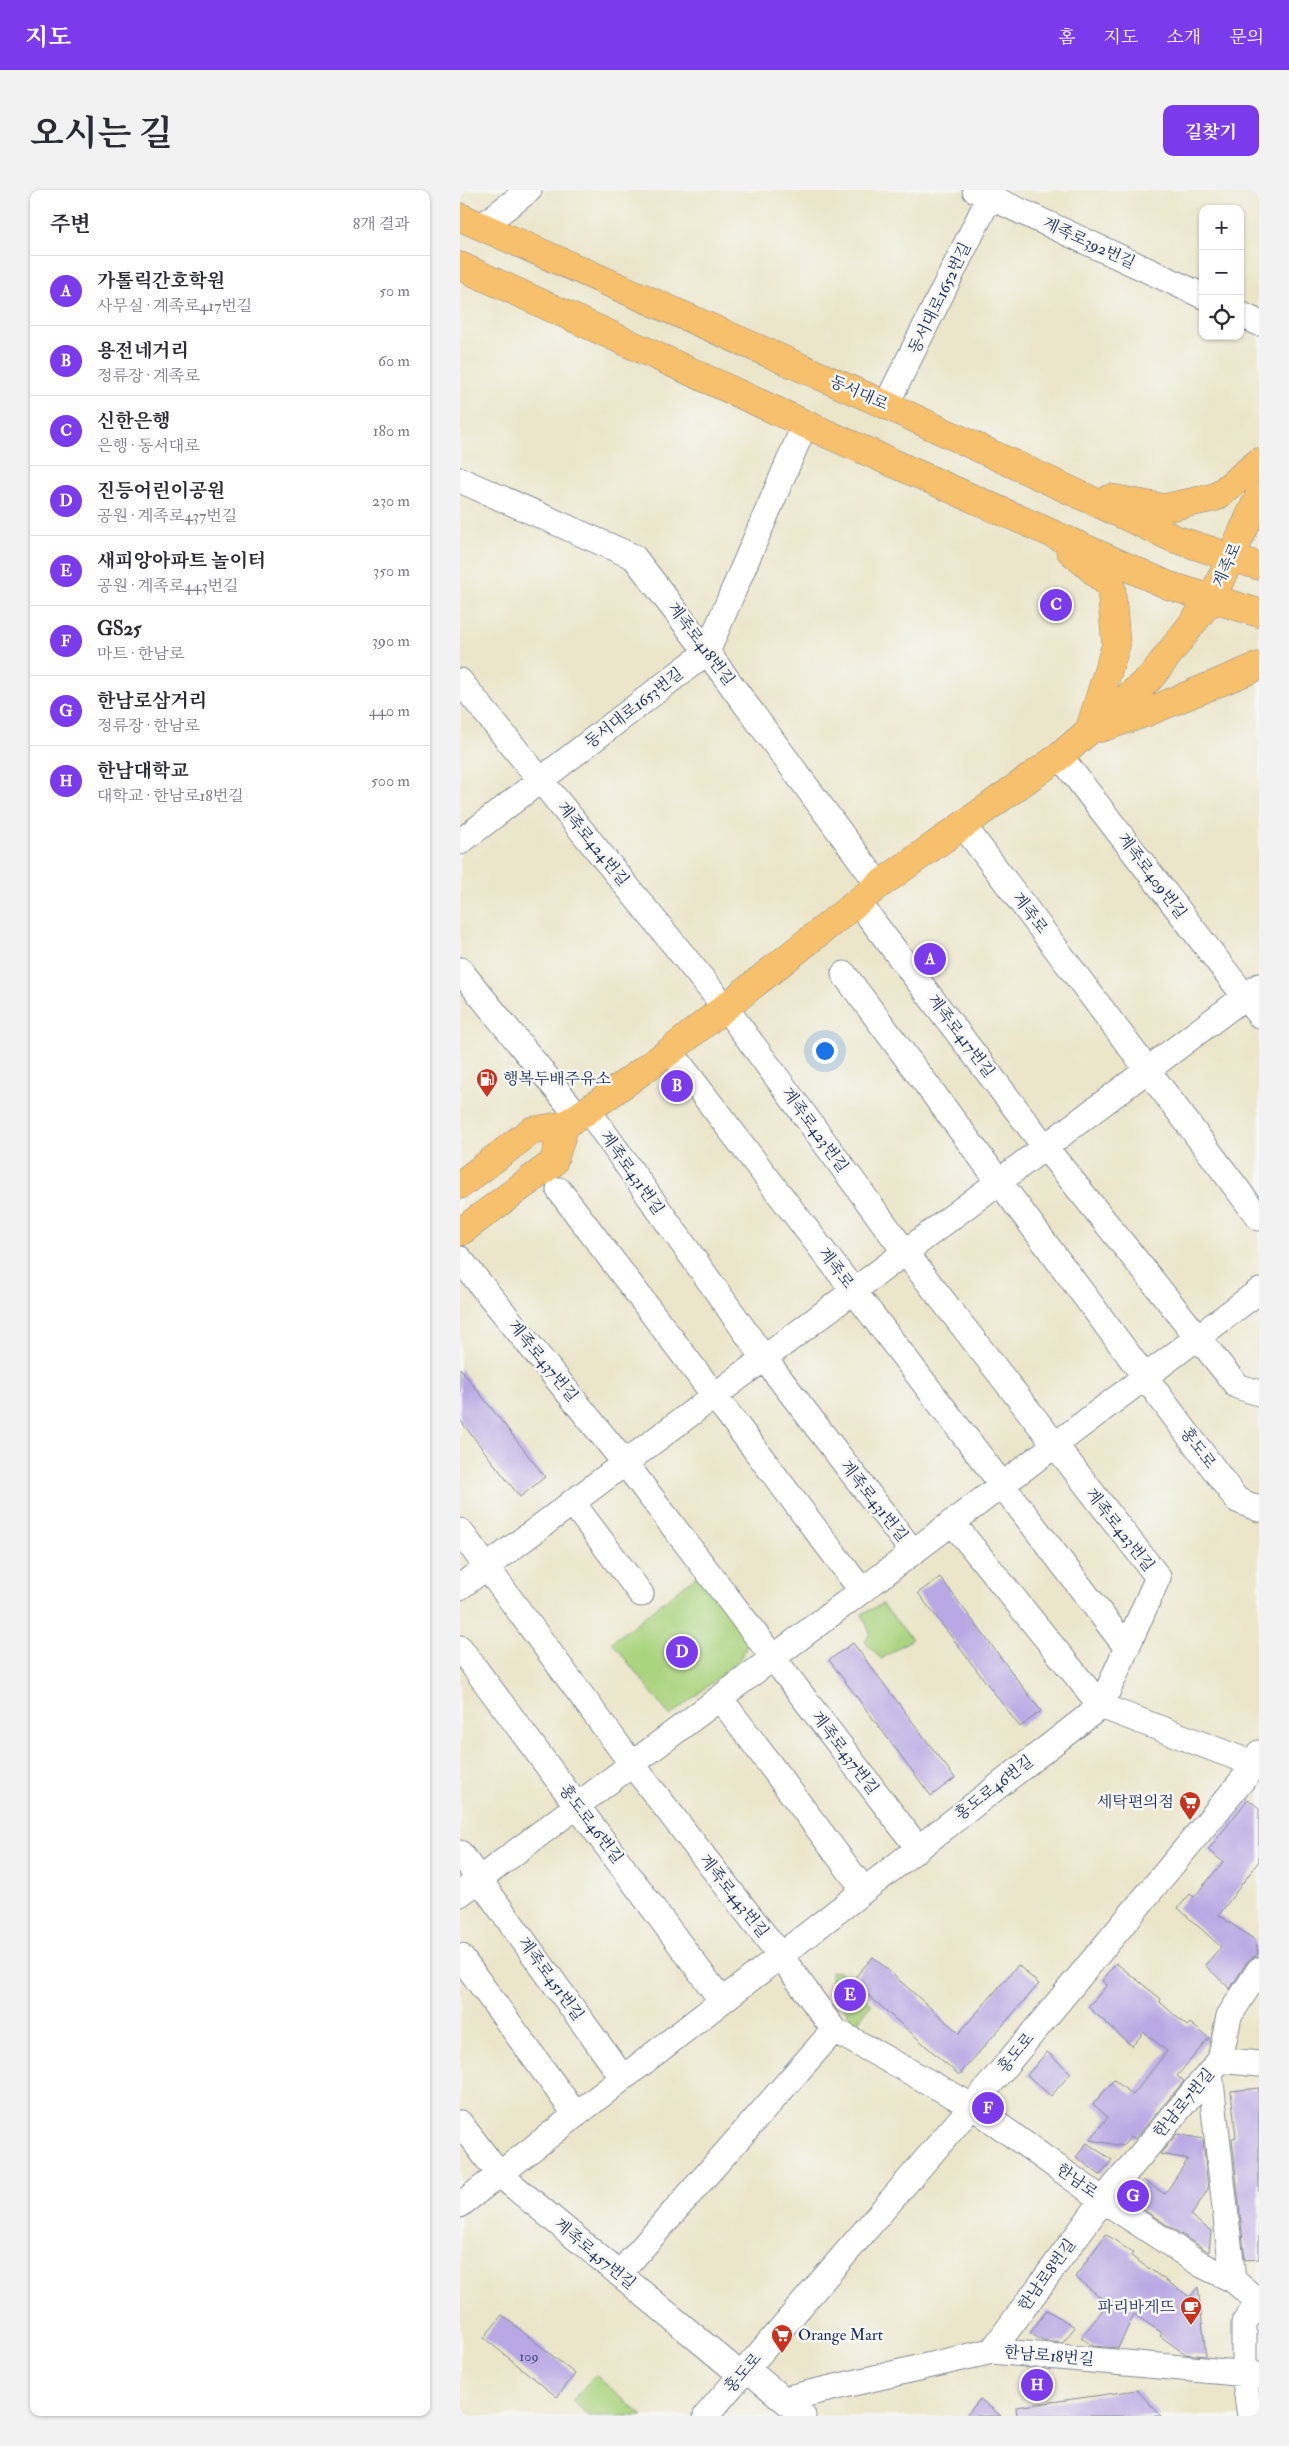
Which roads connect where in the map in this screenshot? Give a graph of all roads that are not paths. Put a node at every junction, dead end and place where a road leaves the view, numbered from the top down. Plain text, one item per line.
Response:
1 (529, 190) edge
2 (986, 192) edge
3 (471, 222) edge
4 (460, 266) edge
5 (1201, 295) edge
6 (1244, 316) edge
7 (1259, 323) edge
8 (886, 405) junction
9 (805, 424) junction
10 (1259, 462) edge
11 (460, 480) edge
12 (1074, 492) junction
13 (1259, 496) edge
14 (1050, 531) junction
15 (1230, 557) junction
16 (1259, 566) edge
17 (1212, 598) junction
18 (1259, 612) edge
19 (708, 652) junction
20 (1259, 666) edge
21 (460, 681) edge
22 (1088, 732) junction
23 (1060, 756) junction
24 (542, 779) junction
25 (963, 825) junction
26 (460, 842) edge
27 (868, 894) junction
28 (460, 970) edge
29 (844, 974) dead end
30 (1254, 999) edge
31 (725, 1007) junction
32 (670, 1051) junction
33 (1148, 1070) junction
34 (577, 1117) junction
35 (1045, 1147) junction
36 (999, 1182) junction
37 (460, 1185) edge
38 (559, 1190) dead end
39 (1259, 1218) edge
40 (460, 1232) edge
41 (905, 1252) junction
42 (460, 1259) edge
43 (853, 1291) junction
44 (1259, 1291) edge
45 (1198, 1337) junction
46 (764, 1358) junction
47 (1145, 1377) junction
48 (1259, 1393) edge
49 (714, 1396) junction
50 (1054, 1446) junction
51 (625, 1462) junction
52 (1002, 1485) junction
53 (572, 1502) junction
54 (1259, 1509) edge
55 (952, 1522) junction
56 (460, 1531) edge
57 (913, 1552) junction
58 (487, 1567) junction
59 (460, 1587) edge
60 (862, 1591) junction
61 (641, 1594) dead end
62 (460, 1648) edge
63 (1127, 1648) junction
64 (773, 1658) junction
65 (720, 1698) junction
66 (1101, 1706) junction
67 (1258, 1761) edge
68 (632, 1764) junction
69 (577, 1806) junction
70 (918, 1848) junction
71 (460, 1853) edge
72 (480, 1879) junction
73 (864, 1890) junction
74 (460, 1894) edge
75 (780, 1955) junction
76 (460, 1956) edge
77 (1259, 1970) edge
78 (722, 2000) junction
79 (834, 2030) junction
80 (1259, 2064) edge
81 (1215, 2066) junction
82 (622, 2078) junction
83 (972, 2106) junction
84 (576, 2114) junction
85 (460, 2123) edge
86 (500, 2174) junction
87 (1103, 2200) junction
88 (460, 2205) edge
89 (619, 2274) junction
90 (1233, 2280) junction
91 (1259, 2302) edge
92 (992, 2350) junction
93 (744, 2372) junction
94 (1251, 2375) edge
95 (784, 2399) junction
96 (706, 2416) edge
97 (803, 2416) edge
98 (1250, 2416) edge

1 - 3 street
2 - 5 street, 계족로392번길
2 - 8 street, 동서대로1652번길
3 - 8 main road, 동서대로
4 - 9 main road
6 - 7 street
8 - 12 main road, 동서대로
9 - 14 main road
9 - 19 street, 동서대로1653번길
10 - 12 main road
11 - 19 street, 계족로418번길
12 - 15 main road, 동서대로
13 - 15 main road, 계족로
14 - 17 main road
14 - 22 main road
15 - 16 main road, 동서대로
15 - 17 main road, 계족로
17 - 18 main road
17 - 22 main road, 계족로
19 - 24 street, 동서대로1653번길
19 - 27 street, 계족로418번길
20 - 22 main road
21 - 24 street, 계족로424번길
22 - 23 main road, 계족로
23 - 25 main road, 계족로
23 - 30 street, 계족로409번길
24 - 26 street, 동서대로1653번길
24 - 31 street, 계족로424번길
25 - 27 main road, 계족로
25 - 33 street, 계족로
27 - 31 main road, 계족로
27 - 35 street, 계족로417번길
28 - 34 street, 계족로431번길
29 - 36 street
30 - 33 street, 계족로409번길
31 - 32 main road, 계족로
31 - 41 street, 계족로423번길
32 - 34 main road, 계족로
32 - 43 street, 계족로
33 - 35 street, 계족로409번길
33 - 39 street, 계족로
34 - 37 main road, 계족로
34 - 40 main road
34 - 46 street, 계족로431번길
35 - 36 street
35 - 45 street, 계족로417번길
36 - 41 street
36 - 47 street
38 - 49 street
41 - 43 street
41 - 50 street, 계족로423번길
42 - 51 street, 계족로437번길
43 - 46 street
43 - 52 street, 계족로
44 - 45 street
45 - 47 street
45 - 48 street, 계족로417번길
46 - 49 street
46 - 57 street, 계족로431번길
47 - 50 street
47 - 54 street, 홍도로
49 - 51 street
49 - 60 street
50 - 52 street
50 - 63 street, 계족로423번길
51 - 53 street
51 - 64 street, 계족로437번길
52 - 55 street
52 - 63 street
53 - 58 street
53 - 61 street
55 - 57 street
55 - 66 street
56 - 58 street, 계족로443번길
57 - 60 street, 계족로431번길
58 - 59 street
58 - 68 street, 계족로443번길
60 - 64 street, 계족로431번길
62 - 69 street, 홍도로46번길
63 - 66 street, 계족로423번길
64 - 65 street
64 - 70 street, 계족로437번길
65 - 68 street
65 - 73 street
66 - 67 street
66 - 70 street, 홍도로46번길
67 - 83 street, 홍도로
68 - 69 street
68 - 75 street, 계족로443번길
69 - 72 street
69 - 78 street, 홍도로46번길
70 - 73 street, 홍도로46번길
71 - 72 street, 계족로451번길
72 - 74 street
72 - 82 street, 계족로451번길
73 - 75 street, 홍도로46번길
75 - 78 street, 홍도로46번길
75 - 79 street, 계족로443번길
76 - 84 street
77 - 81 street, 한남로7번길
78 - 82 street, 홍도로46번길
79 - 83 street, 계족로443번길
79 - 89 street
80 - 81 street
81 - 87 street, 한남로7번길
81 - 90 street
82 - 84 street, 홍도로46번길
83 - 87 street, 한남로
83 - 93 street, 홍도로
84 - 86 street, 홍도로46번길
85 - 86 street, 계족로457번길
86 - 88 street, 홍도로46번길
86 - 89 street, 계족로457번길
87 - 90 street, 한남로
87 - 92 street, 한남로8번길
89 - 93 street, 계족로457번길
90 - 91 street, 한남로
91 - 94 street
92 - 94 street, 한남로18번길
92 - 95 street, 한남로18번길
93 - 95 street, 계족로457번길
93 - 96 street, 홍도로
94 - 98 street
95 - 97 street, 계족로457번길

